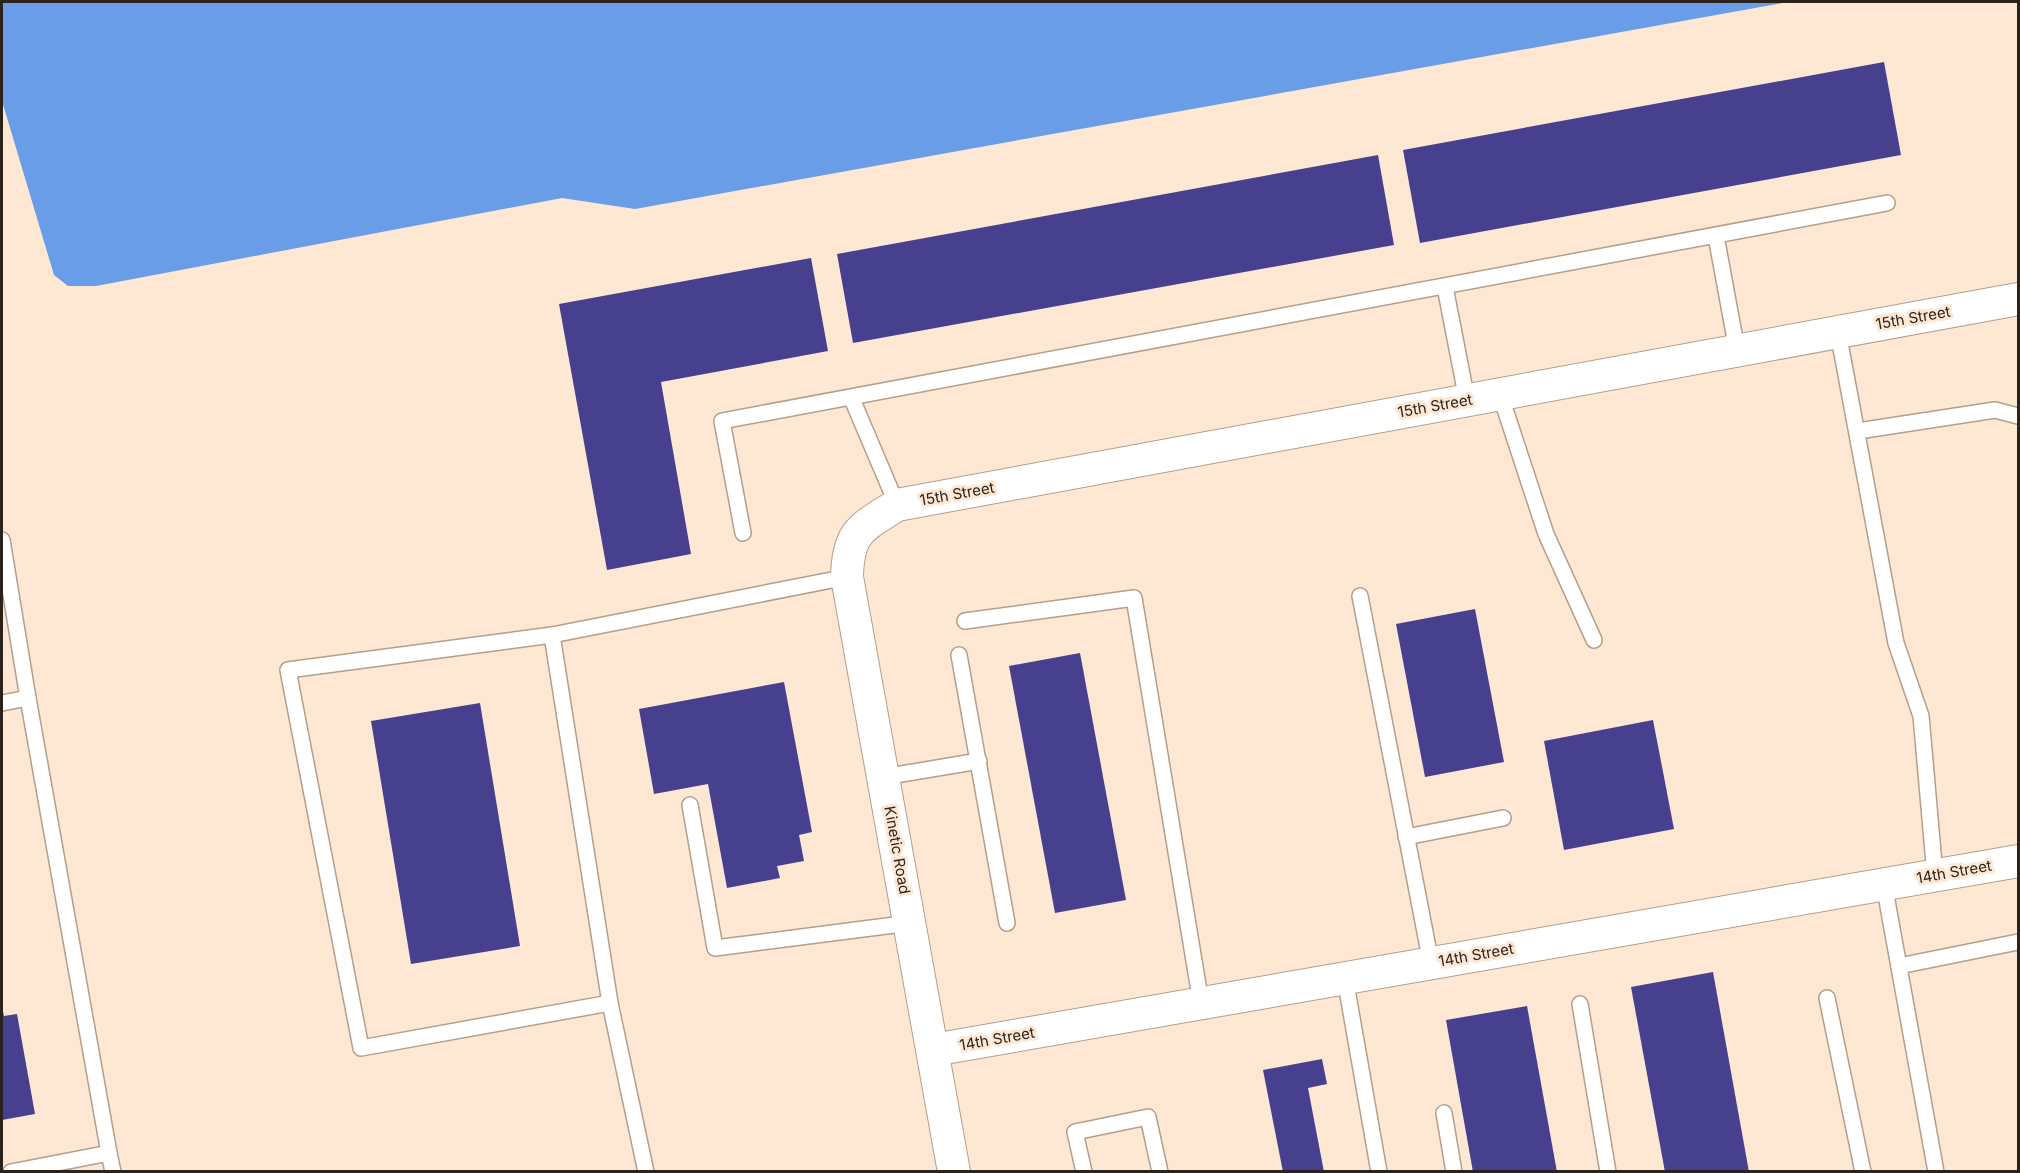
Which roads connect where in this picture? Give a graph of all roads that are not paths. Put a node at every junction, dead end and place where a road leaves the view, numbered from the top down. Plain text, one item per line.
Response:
1 (1887, 203) dead end
2 (1716, 236) junction
3 (1444, 286) junction
4 (2019, 299) edge
5 (1838, 332) junction
6 (1737, 351) junction
7 (1500, 394) junction
8 (852, 399) junction
9 (1467, 400) junction
10 (2019, 416) edge
11 (1858, 431) junction
12 (897, 505) junction
13 (859, 530) joint
14 (743, 533) dead end
15 (2, 540) edge
16 (847, 578) junction
17 (1359, 596) dead end
18 (965, 621) dead end
19 (552, 635) junction
20 (1594, 640) dead end
21 (959, 655) dead end
22 (28, 698) junction
23 (2, 703) edge
24 (979, 761) junction
25 (883, 777) junction
26 (690, 805) dead end
27 (1503, 818) dead end
28 (1406, 837) junction
29 (2019, 861) edge
30 (1935, 875) junction
31 (1884, 884) junction
32 (910, 923) junction
33 (1007, 923) dead end
34 (2019, 942) edge
35 (1431, 963) junction
36 (1899, 966) junction
37 (1345, 978) junction
38 (1827, 998) dead end
39 (610, 1003) junction
40 (1201, 1003) junction
41 (1580, 1004) dead end
42 (933, 1050) junction
43 (1444, 1113) dead end
44 (109, 1154) junction
45 (11, 1172) edge
46 (113, 1172) edge
47 (646, 1172) edge
48 (954, 1172) edge
49 (1084, 1172) edge
50 (1160, 1172) edge
51 (1379, 1172) edge
52 (1454, 1172) edge
53 (1608, 1172) edge
54 (1863, 1172) edge
55 (1936, 1172) edge

1 - 2 lane
2 - 3 lane
2 - 6 lane
3 - 8 lane
3 - 9 lane
4 - 5 street, 15th Street
5 - 6 street, 15th Street
5 - 11 lane
6 - 7 street, 15th Street
7 - 9 street, 15th Street
7 - 20 lane
8 - 12 lane
8 - 14 lane
9 - 12 street, 15th Street
10 - 11 lane
11 - 30 lane
12 - 13 street, 15th Street
13 - 16 street, Kinetic Road
15 - 22 lane
16 - 19 lane
16 - 25 street, Kinetic Road
17 - 28 lane
18 - 40 lane
19 - 39 lane
19 - 39 lane
21 - 24 lane
22 - 23 lane
22 - 44 lane
24 - 25 lane
24 - 33 lane
25 - 32 street, Kinetic Road
26 - 32 lane
27 - 28 lane
28 - 35 lane
29 - 30 street, 14th Street
30 - 31 street, 14th Street
31 - 35 street, 14th Street
31 - 36 lane
32 - 42 street, Kinetic Road
34 - 36 lane
35 - 37 street, 14th Street
36 - 55 lane
37 - 40 street, 14th Street
37 - 51 lane
38 - 54 lane
39 - 47 lane
40 - 42 street, 14th Street
41 - 53 lane
42 - 48 street, Kinetic Road
43 - 52 lane
44 - 45 lane
44 - 46 lane
49 - 50 lane

